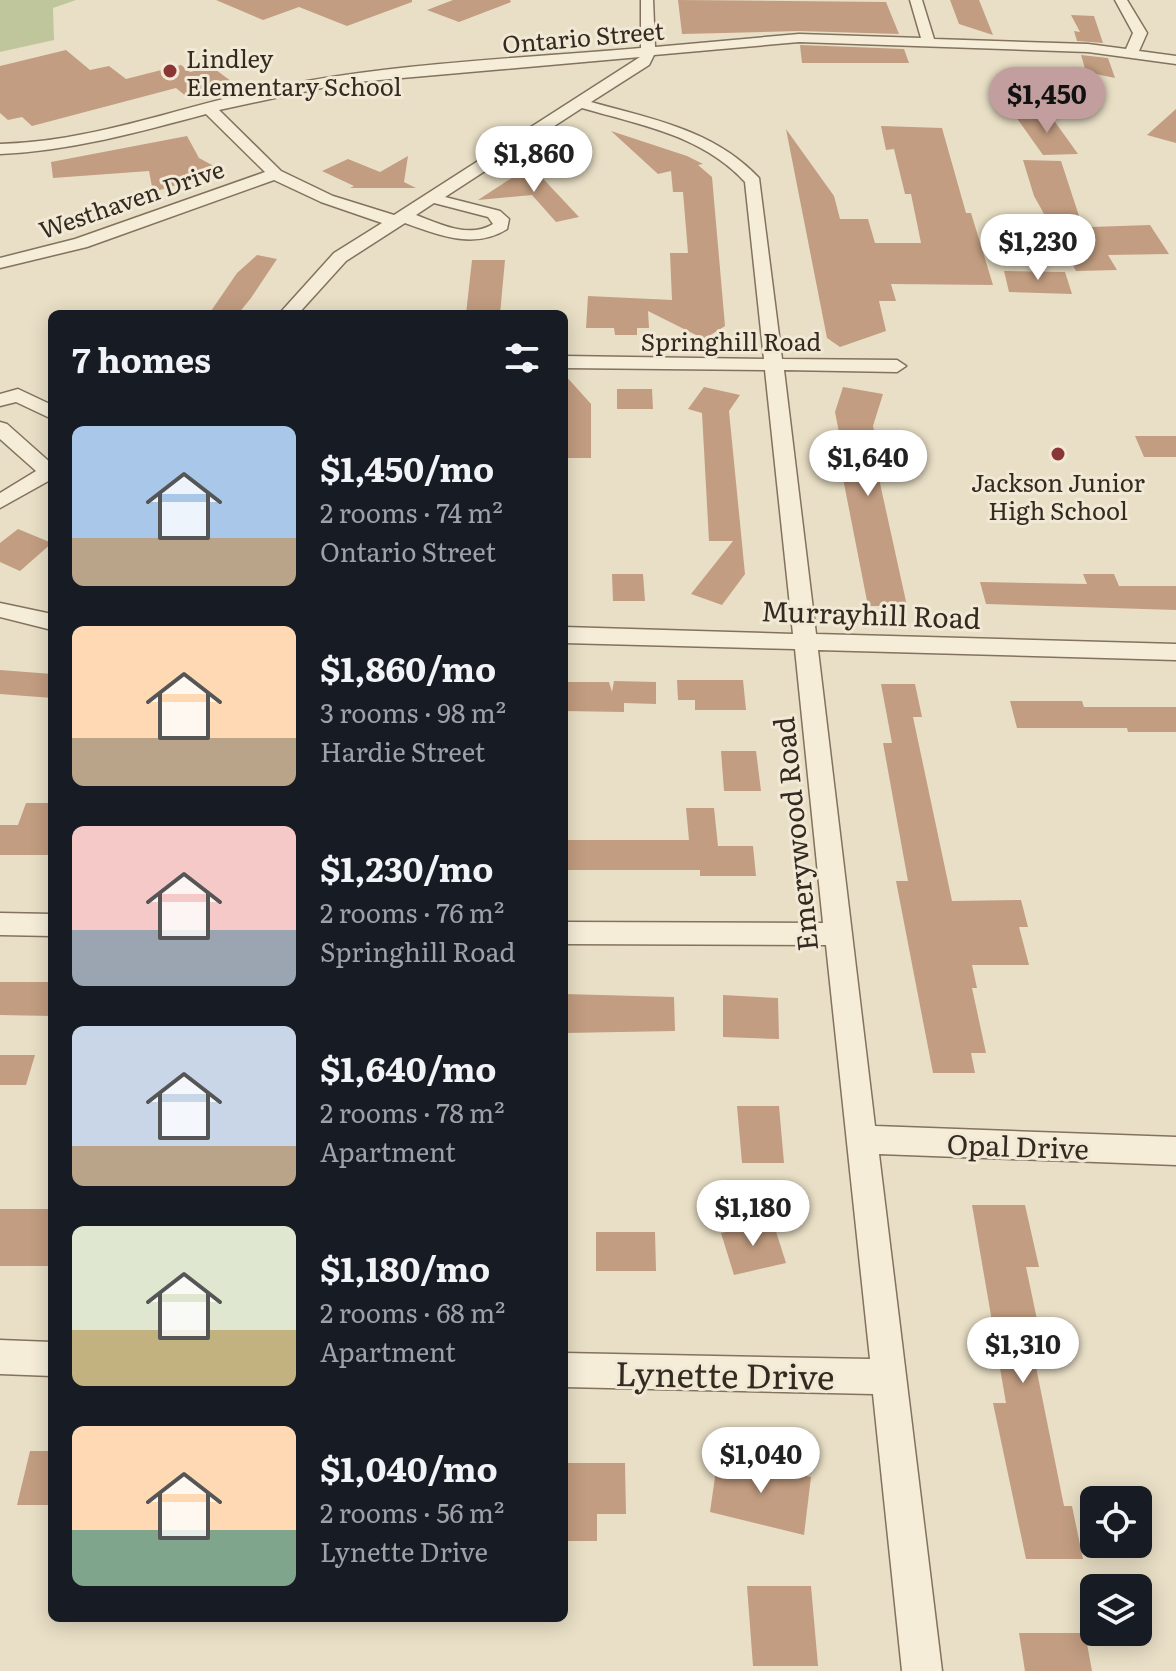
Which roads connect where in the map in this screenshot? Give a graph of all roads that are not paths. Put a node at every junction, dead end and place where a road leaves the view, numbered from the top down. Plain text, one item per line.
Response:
1 (647, 0) edge
2 (916, 0) edge
3 (1121, 0) edge
4 (928, 40) junction
5 (1132, 52) junction
6 (648, 53) junction
7 (1176, 60) edge
8 (582, 104) junction
9 (209, 108) junction
10 (0, 149) edge
11 (275, 174) junction
12 (432, 198) junction
13 (398, 218) junction
14 (0, 263) edge
15 (292, 310) edge
16 (568, 362) edge
17 (773, 363) junction
18 (897, 366) dead end
19 (0, 400) edge
20 (48, 411) edge
21 (0, 428) edge
22 (48, 469) edge
23 (48, 472) edge
24 (0, 502) edge
25 (0, 610) edge
26 (48, 621) edge
27 (568, 635) edge
28 (805, 641) junction
29 (1176, 652) edge
30 (0, 924) edge
31 (48, 925) edge
32 (568, 933) edge
33 (836, 934) junction
34 (860, 1139) junction
35 (1176, 1151) edge
36 (0, 1357) edge
37 (48, 1359) edge
38 (568, 1370) edge
39 (886, 1377) junction
40 (922, 1671) edge

1 - 6 street
2 - 4 street
3 - 5 street
4 - 5 street, Ontario Street
4 - 6 street, Ontario Street
5 - 7 street, Ontario Street
6 - 8 street
6 - 9 street, Ontario Street
8 - 12 street
8 - 17 street, Emerywood Road
9 - 10 street, Ontario Street
9 - 11 street
11 - 13 street
11 - 14 street, Westhaven Drive
12 - 13 street
12 - 13 street
13 - 15 street
16 - 17 street, Springhill Road
17 - 18 street, Springhill Road
17 - 28 street, Emerywood Road
19 - 20 street
21 - 22 street
23 - 24 street
25 - 26 street
27 - 28 street, Murrayhill Road
28 - 29 street, Murrayhill Road
28 - 33 street, Emerywood Road
30 - 31 street
32 - 33 street
33 - 34 street, Emerywood Road
34 - 35 street, Opal Drive
34 - 39 street, Emerywood Road
36 - 37 street
38 - 39 street, Lynette Drive
39 - 40 street, Emerywood Road

